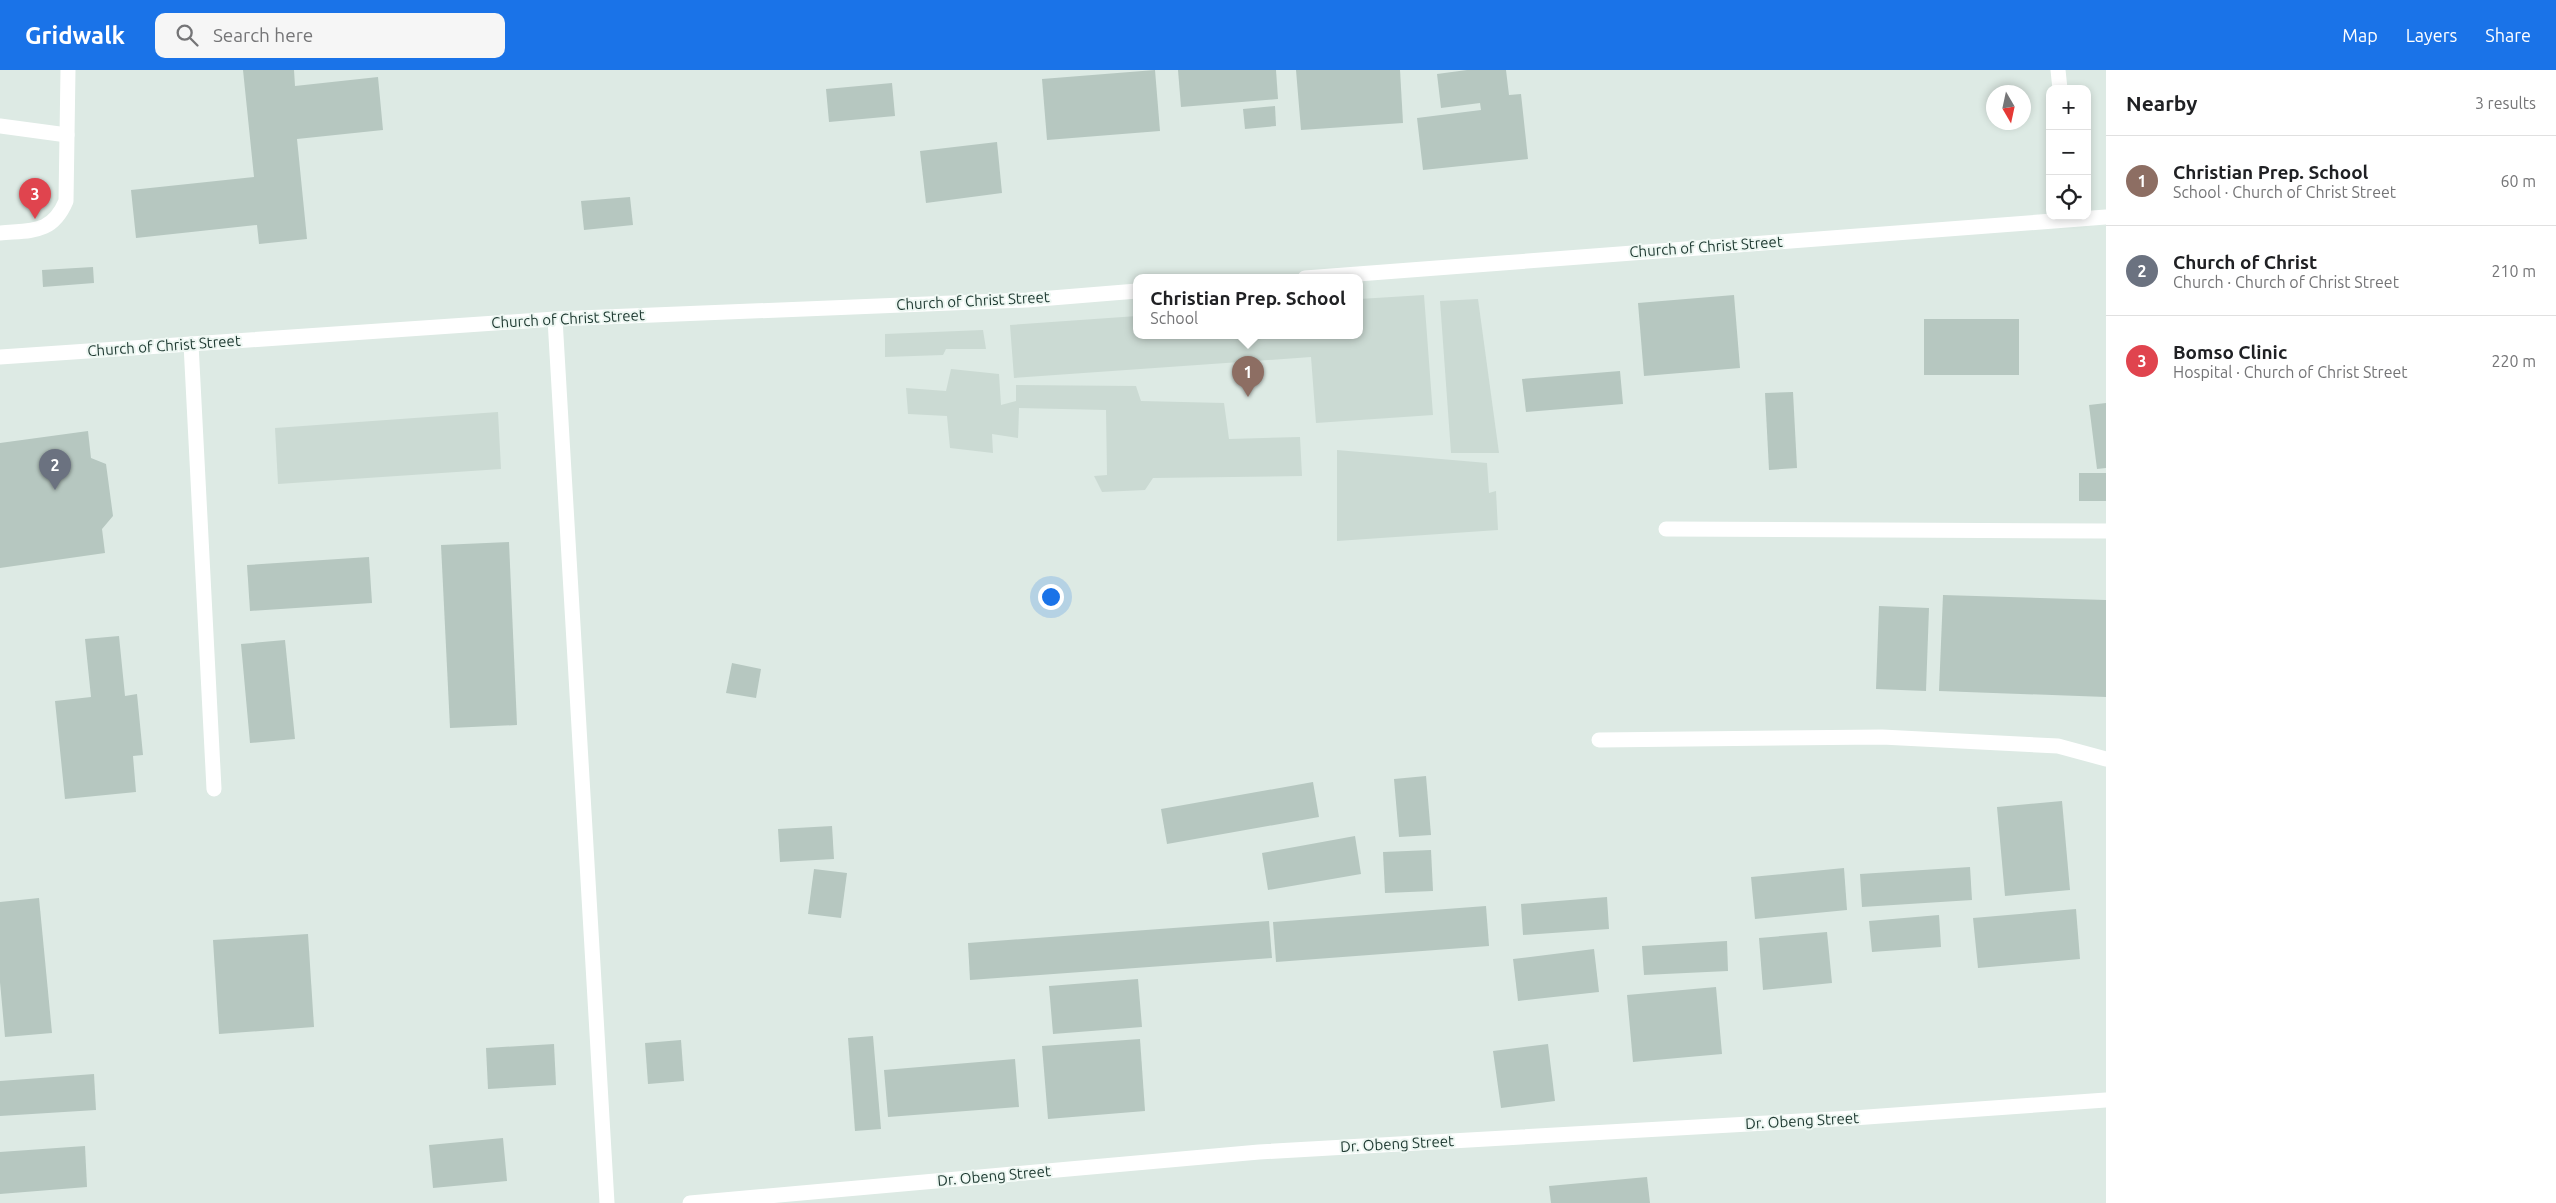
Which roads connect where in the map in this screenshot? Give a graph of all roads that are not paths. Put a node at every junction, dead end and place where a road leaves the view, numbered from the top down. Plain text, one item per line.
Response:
1 (68, 70) edge
2 (2058, 70) edge
3 (2060, 85) edge
4 (0, 126) edge
5 (67, 135) junction
6 (2106, 216) edge
7 (2091, 217) edge
8 (2047, 220) edge
9 (0, 233) edge
10 (1356, 274) edge
11 (1133, 291) edge
12 (555, 319) junction
13 (191, 344) junction
14 (0, 357) edge
15 (1666, 528) dead end
16 (2106, 531) edge
17 (1599, 740) dead end
18 (2106, 759) edge
19 (214, 789) dead end
20 (2106, 1100) edge
21 (608, 1203) edge
22 (690, 1203) edge

1 - 5 street
2 - 3 street
4 - 5 street
5 - 9 street
6 - 7 street, Church of Christ Street
8 - 10 street, Church of Christ Street
11 - 12 street, Church of Christ Street
12 - 13 street, Church of Christ Street
12 - 21 street
13 - 14 street, Church of Christ Street
13 - 19 street
15 - 16 street
17 - 18 street
20 - 22 street, Dr. Obeng Street

